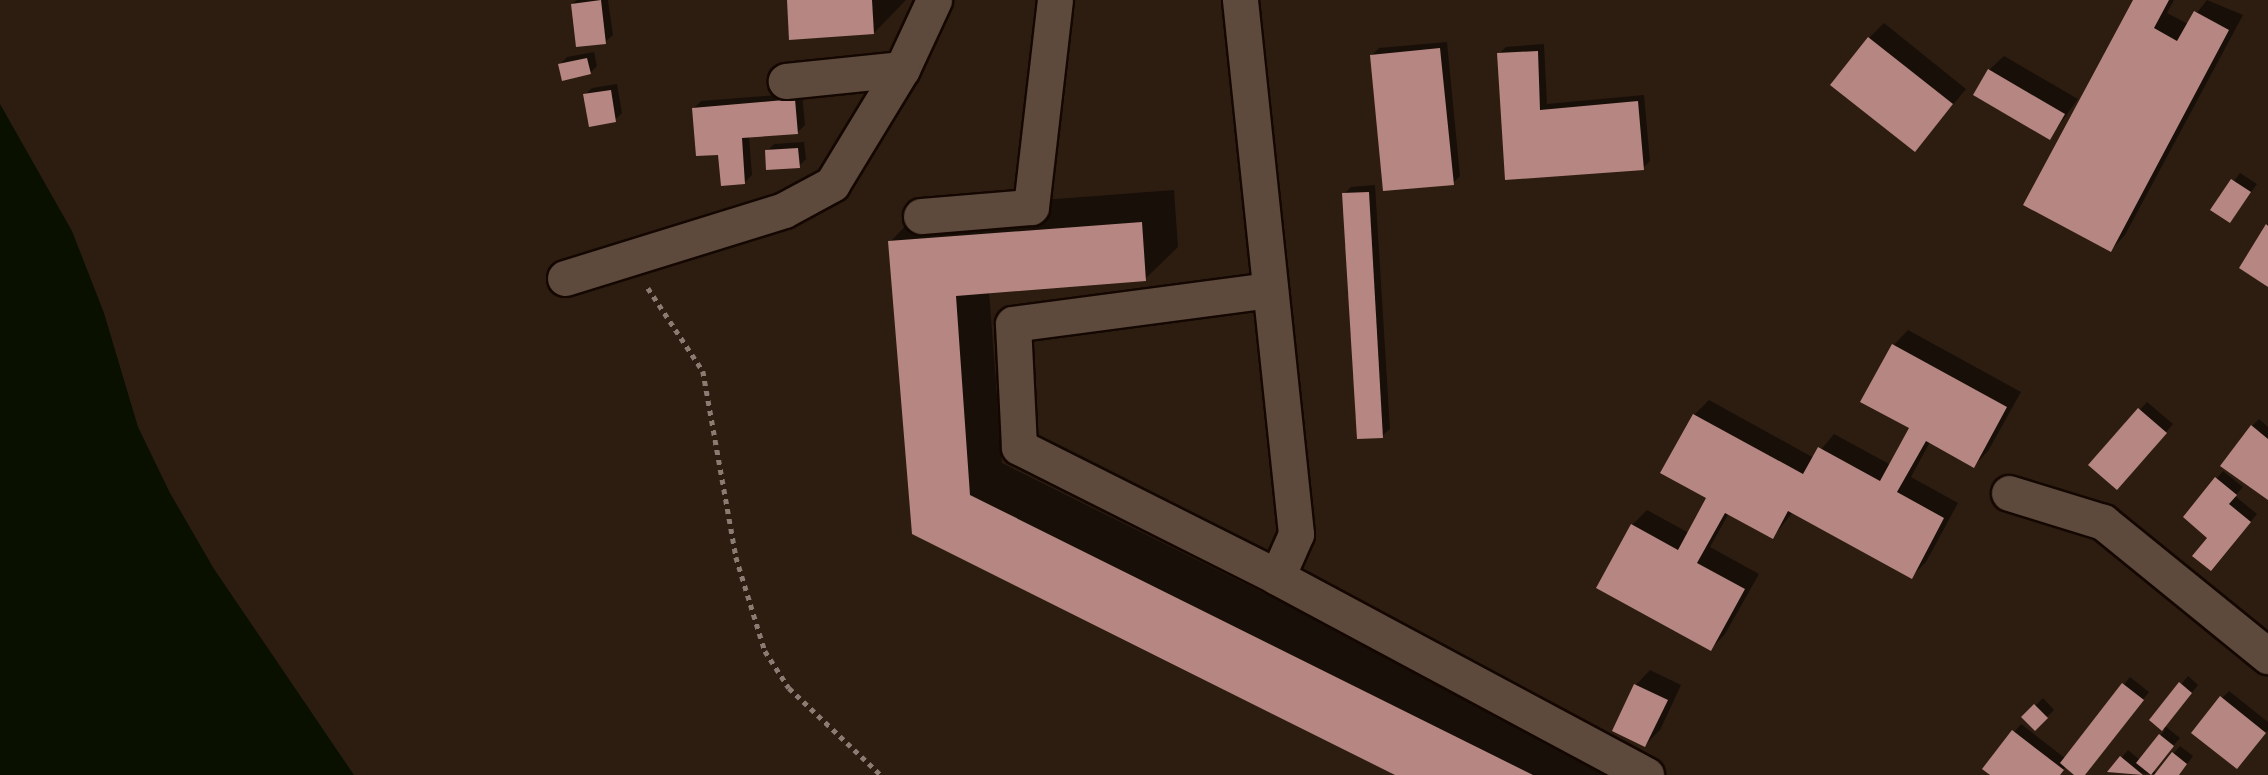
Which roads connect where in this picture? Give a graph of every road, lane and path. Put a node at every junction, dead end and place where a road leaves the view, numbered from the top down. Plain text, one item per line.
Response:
1 (934, 0) edge
2 (1055, 0) edge
3 (1240, 0) edge
4 (902, 69) junction
5 (786, 81) dead end
6 (921, 216) dead end
7 (628, 258) junction
8 (565, 278) dead end
9 (1270, 290) junction
10 (2008, 493) dead end
11 (1277, 577) junction
12 (2268, 656) edge
13 (881, 775) edge
14 (1646, 775) edge

1 - 4 street
2 - 6 street
3 - 9 street
4 - 5 street
4 - 7 street
7 - 8 street
7 - 13 path
9 - 11 street
9 - 11 street
10 - 12 street
11 - 14 street

